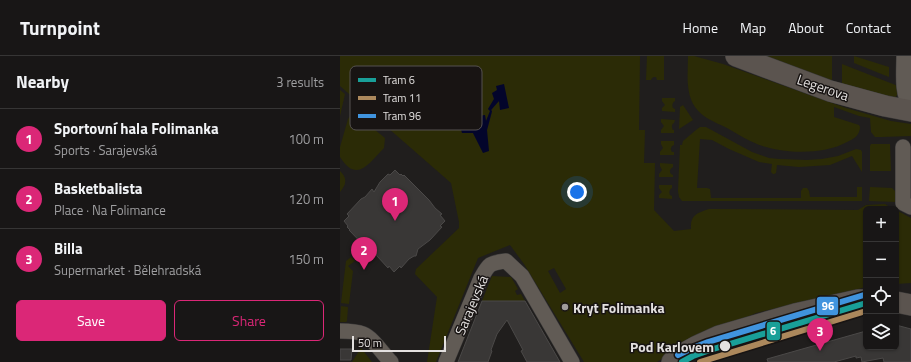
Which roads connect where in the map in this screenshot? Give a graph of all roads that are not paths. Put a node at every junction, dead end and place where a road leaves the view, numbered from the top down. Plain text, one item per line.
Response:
1 (736, 56) edge
2 (904, 56) edge
3 (911, 107) edge
4 (911, 111) edge
5 (903, 147) dead end
6 (907, 205) edge
7 (863, 300) edge
8 (863, 307) edge
9 (340, 331) edge
10 (391, 362) edge
11 (446, 362) edge
12 (572, 362) edge
13 (672, 362) edge
14 (689, 362) edge

1 - 4 street, Legerova
2 - 3 street
5 - 6 street
7 - 13 street
8 - 14 street
9 - 10 street
11 - 12 street, Sarajevská

